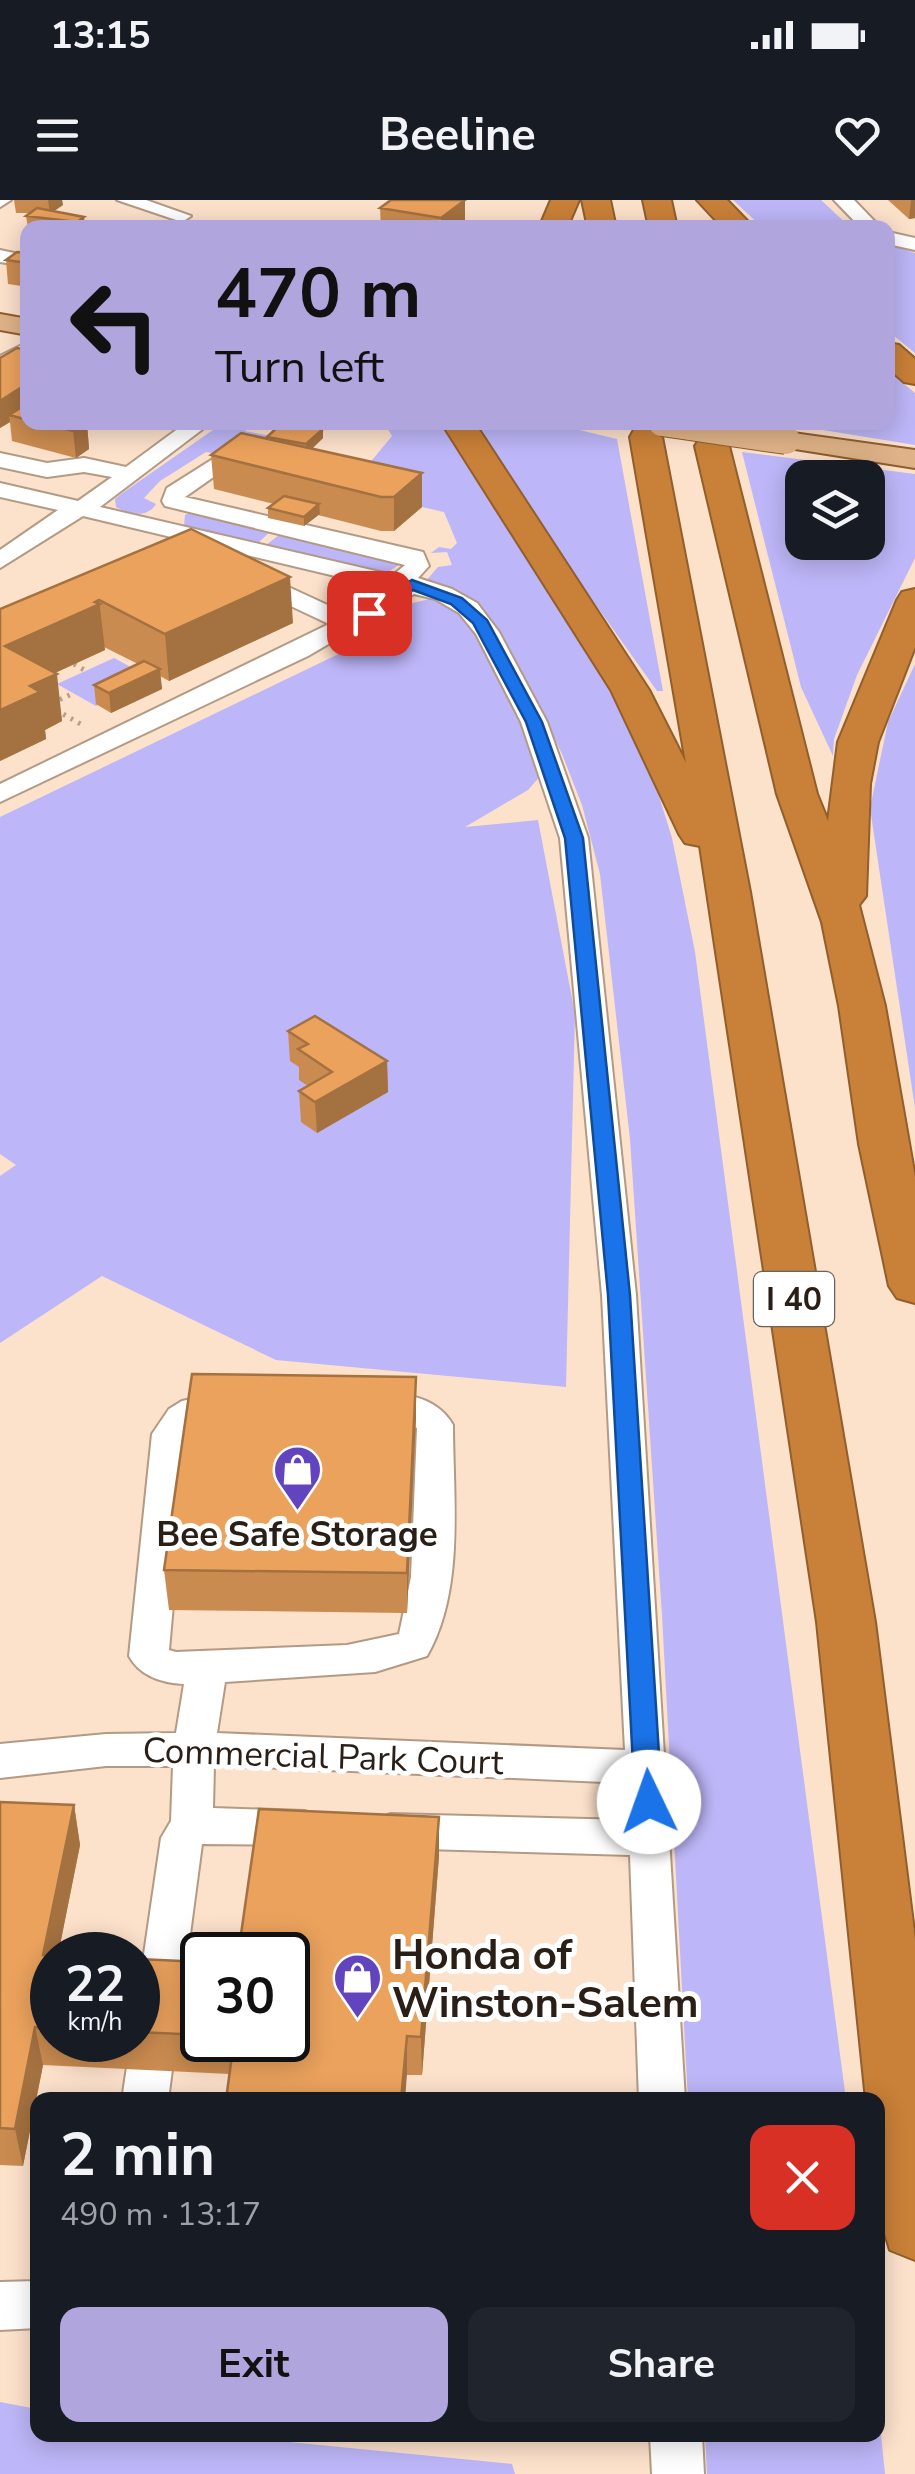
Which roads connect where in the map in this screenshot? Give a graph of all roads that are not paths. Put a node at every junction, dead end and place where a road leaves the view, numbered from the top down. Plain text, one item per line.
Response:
1 (126, 200) edge
2 (203, 200) edge
3 (711, 200) edge
4 (843, 200) edge
5 (170, 220) edge
6 (177, 220) edge
7 (732, 220) edge
8 (864, 220) edge
9 (895, 358) edge
10 (915, 375) edge
11 (191, 430) edge
12 (462, 430) edge
13 (654, 430) edge
14 (712, 446) dead end
15 (915, 458) edge
16 (224, 459) edge
17 (0, 460) edge
18 (130, 474) junction
19 (0, 490) edge
20 (28, 495) junction
21 (180, 503) junction
22 (85, 507) junction
23 (0, 514) edge
24 (152, 524) junction
25 (0, 561) edge
26 (206, 561) edge
27 (0, 576) edge
28 (406, 583) junction
29 (915, 600) edge
30 (348, 624) junction
31 (0, 794) edge
32 (729, 892) junction
33 (844, 922) junction
34 (915, 1286) edge
35 (271, 1407) edge
36 (328, 1407) edge
37 (207, 1667) junction
38 (194, 1750) junction
39 (0, 1762) edge
40 (647, 1766) junction
41 (200, 1826) junction
42 (650, 1838) junction
43 (146, 2092) edge
44 (662, 2092) edge
45 (915, 2226) edge
46 (30, 2304) edge
47 (0, 2306) edge
48 (676, 2442) edge
49 (678, 2474) edge

1 - 5 street
2 - 6 street
3 - 7 highway
4 - 8 street
9 - 10 highway
11 - 18 street
12 - 32 highway
13 - 15 main road, bridge
13 - 32 highway, I 40
14 - 33 highway
16 - 21 street
17 - 18 street
18 - 22 street
19 - 20 street
20 - 22 street
20 - 23 street
21 - 24 street
21 - 28 street
22 - 24 street
22 - 25 street
22 - 27 street
24 - 28 street
26 - 30 street
28 - 30 street
28 - 40 street
29 - 33 highway
30 - 31 street
32 - 45 highway, I 40
33 - 34 highway
35 - 37 street
36 - 37 street
37 - 38 street
38 - 39 street, Commercial Park Court
38 - 40 street, Commercial Park Court
38 - 41 street
40 - 42 street
41 - 42 street
41 - 43 street
42 - 44 street
46 - 47 street
48 - 49 street

